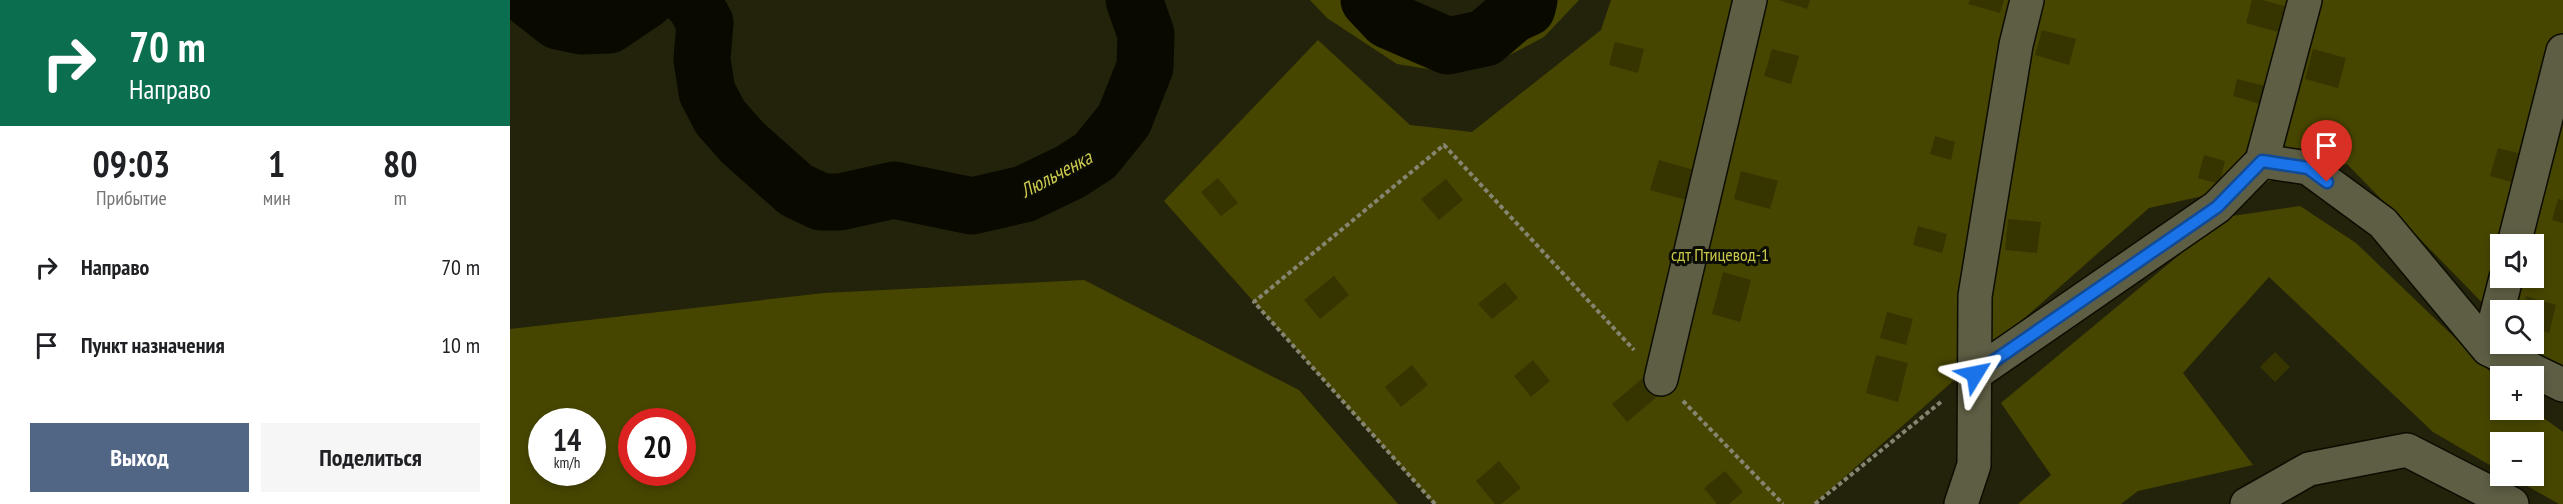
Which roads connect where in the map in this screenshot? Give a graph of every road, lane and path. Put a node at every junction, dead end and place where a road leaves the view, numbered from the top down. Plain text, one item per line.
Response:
1 (1750, 0) edge
2 (2027, 0) edge
3 (2305, 0) edge
4 (2563, 51) edge
5 (2262, 161) junction
6 (2517, 234) edge
7 (2503, 288) edge
8 (2488, 349) junction
9 (1975, 374) junction
10 (1661, 379) junction
11 (2563, 385) edge
12 (1435, 504) edge
13 (1783, 504) edge
14 (1815, 504) edge
15 (1961, 504) edge
16 (2247, 504) edge
17 (2512, 504) edge

1 - 10 street
2 - 9 street
3 - 5 street
4 - 6 street
5 - 8 street
5 - 9 street
7 - 8 street
8 - 11 street
9 - 14 path
9 - 15 street
10 - 12 path
10 - 13 path
16 - 17 street

